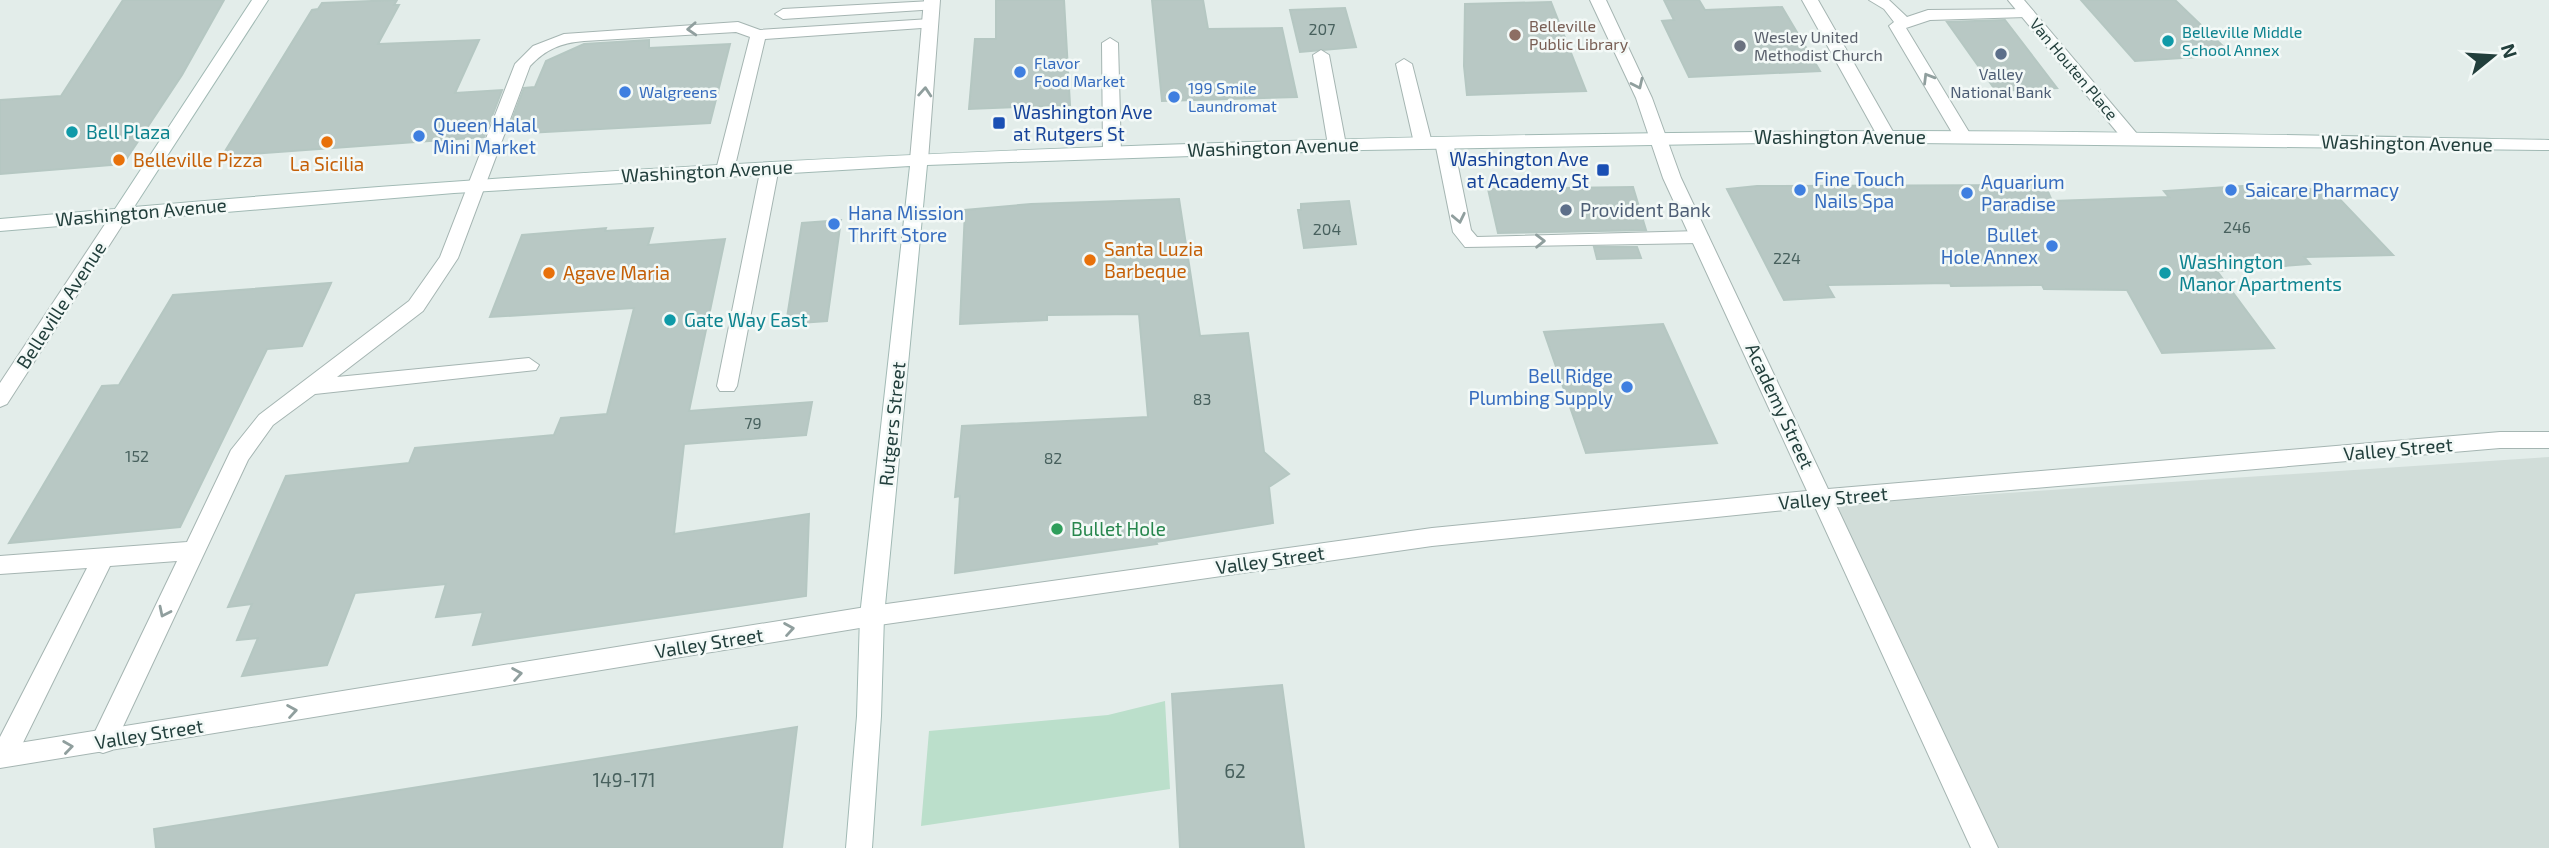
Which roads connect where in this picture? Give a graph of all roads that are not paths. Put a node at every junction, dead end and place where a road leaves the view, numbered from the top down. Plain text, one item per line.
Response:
1 (260, 0) edge
2 (1598, 0) edge
3 (1810, 0) edge
4 (1877, 0) edge
5 (932, 3) edge
6 (2021, 6) edge
7 (782, 14) dead end
8 (1903, 23) junction
9 (930, 24) junction
10 (758, 36) junction
11 (1110, 43) dead end
12 (1321, 55) dead end
13 (1404, 64) dead end
14 (1887, 137) junction
15 (1963, 137) junction
16 (1658, 138) junction
17 (2133, 139) junction
18 (1444, 142) junction
19 (1423, 143) junction
20 (1336, 145) junction
21 (2549, 145) edge
22 (1112, 153) junction
23 (919, 160) junction
24 (770, 167) junction
25 (725, 170) junction
26 (478, 185) junction
27 (121, 213) junction
28 (0, 225) edge
29 (1700, 237) junction
30 (529, 365) dead end
31 (727, 386) dead end
32 (308, 387) junction
33 (0, 398) edge
34 (2549, 440) edge
35 (1823, 498) junction
36 (194, 551) junction
37 (103, 558) junction
38 (0, 565) edge
39 (872, 616) junction
40 (103, 742) junction
41 (1, 757) edge
42 (859, 848) edge
43 (1985, 848) edge

1 - 27 street, Belleville Avenue
2 -> 16 street, Academy Street
3 - 14 street
4 - 8 street
5 - 7 street
5 - 9 street, Rutgers Street
6 - 8 street
6 - 17 street, Van Houten Place
15 -> 8 street
9 - 10 street
23 -> 9 street, Rutgers Street
10 - 25 street
10 -> 26 street
11 - 22 street
12 - 20 street
13 - 19 street
14 - 15 street, Washington Avenue
14 - 16 street, Washington Avenue
15 - 17 street, Washington Avenue
16 - 18 street, Washington Avenue
16 - 29 street, Academy Street
17 - 21 street, Washington Avenue
18 - 19 street, Washington Avenue
18 -> 29 street
19 - 20 street, Washington Avenue
20 - 22 street, Washington Avenue
22 - 23 street, Washington Avenue
23 - 24 street, Washington Avenue
23 - 39 street, Rutgers Street
24 - 25 street, Washington Avenue
24 - 31 street
25 - 26 street, Washington Avenue
26 - 27 street, Washington Avenue
26 - 32 street
27 - 28 street, Washington Avenue
27 - 33 street, Belleville Avenue
29 - 35 street, Academy Street
30 - 32 street
32 - 36 street
34 - 35 street, Valley Street
35 - 39 street, Valley Street
35 - 43 street, Academy Street
36 - 37 street
36 -> 40 street
37 - 38 street
37 - 41 street
40 -> 39 street, Valley Street
39 - 42 street, Rutgers Street
41 -> 40 street, Valley Street

